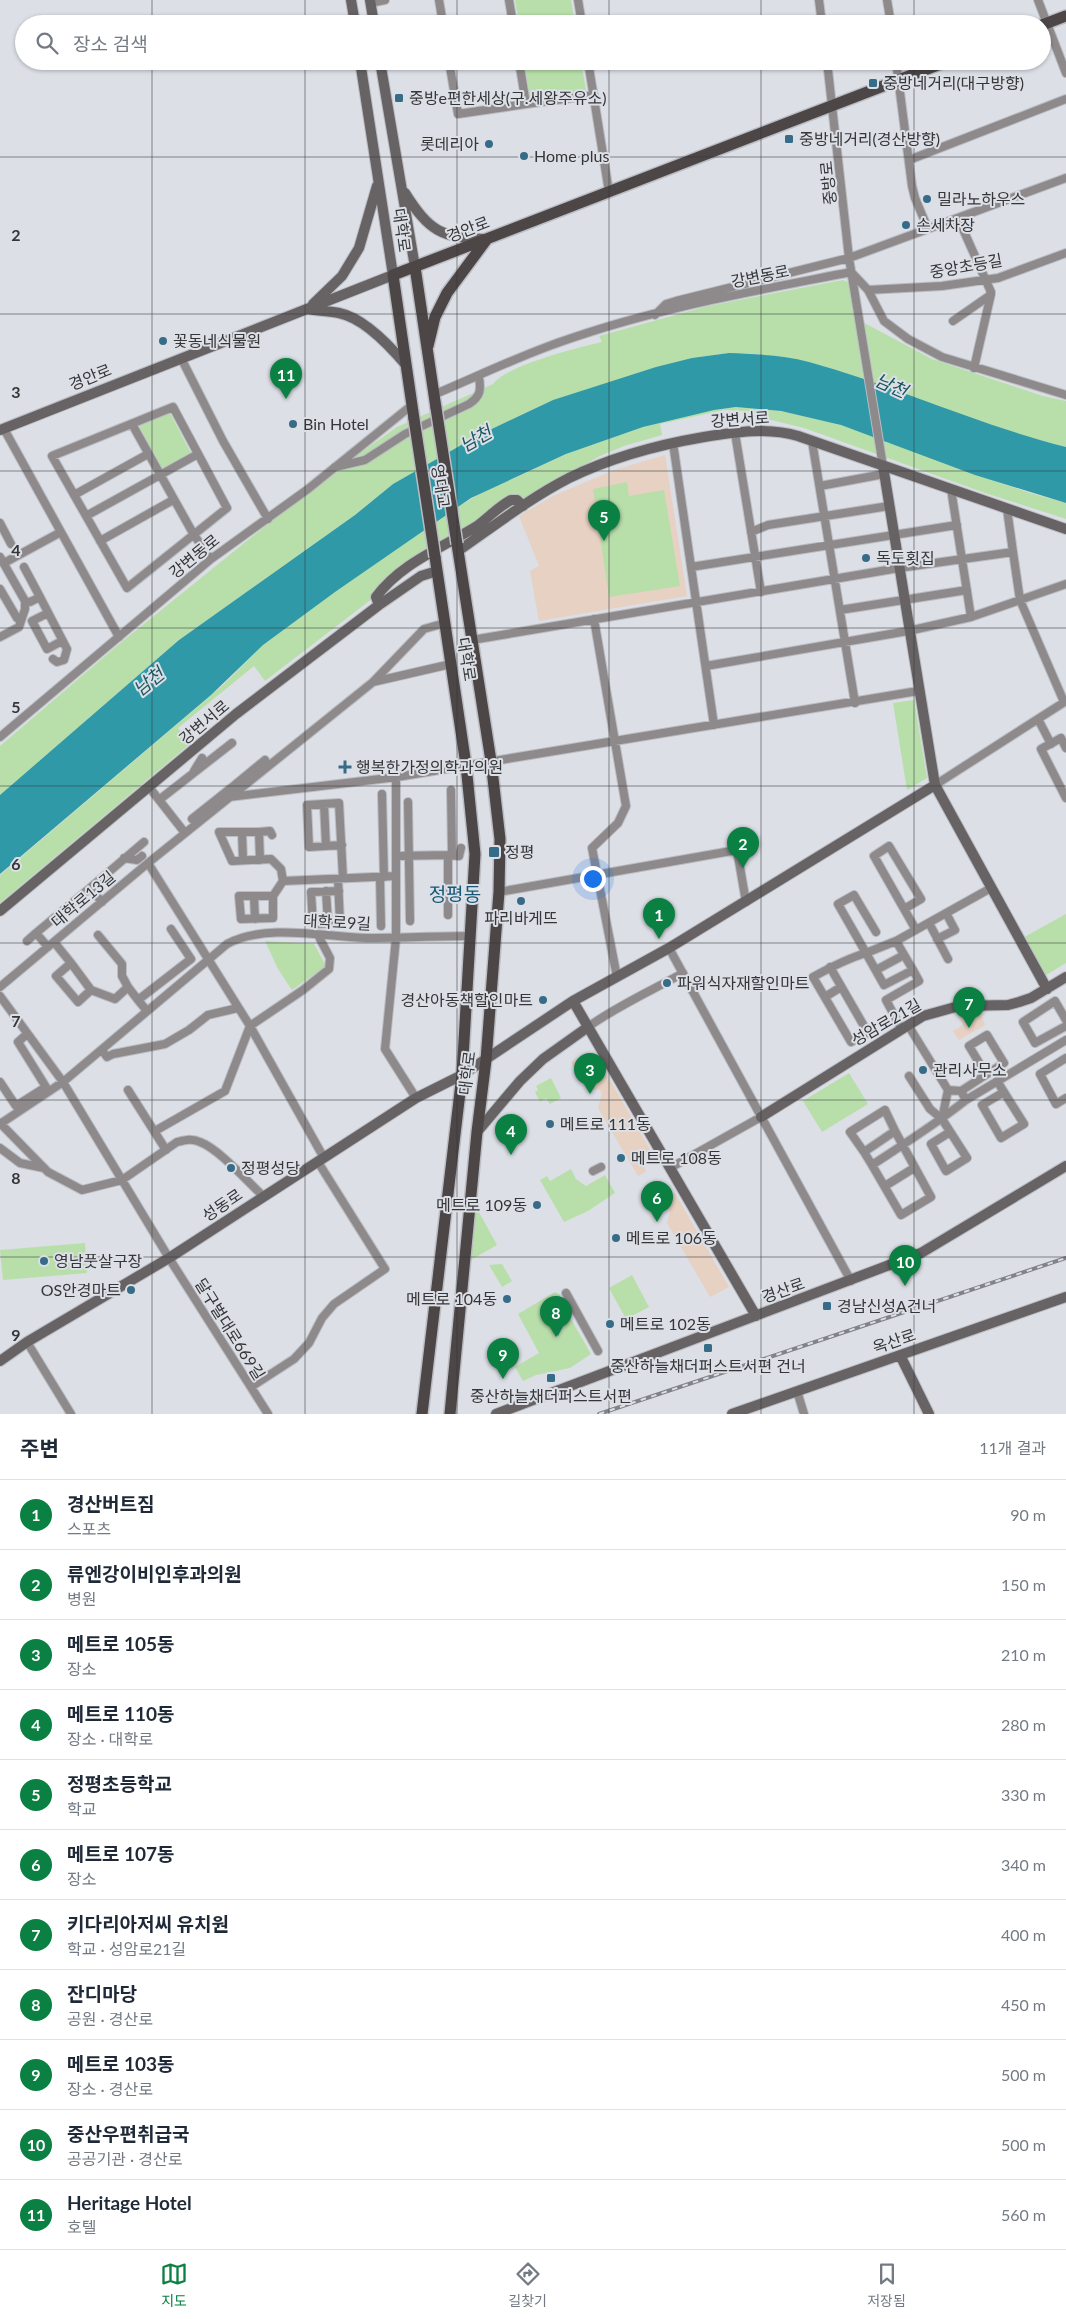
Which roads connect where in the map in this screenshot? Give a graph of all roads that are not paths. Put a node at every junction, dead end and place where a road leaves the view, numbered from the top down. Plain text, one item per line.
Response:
1 (351, 0) edge
2 (386, 0) edge
3 (439, 0) edge
4 (509, 0) edge
5 (578, 0) edge
6 (819, 0) edge
7 (887, 0) edge
8 (1038, 0) edge
9 (370, 1) edge
10 (353, 15) edge
11 (372, 15) edge
12 (442, 15) edge
13 (512, 15) edge
14 (580, 15) edge
15 (821, 15) edge
16 (890, 15) edge
17 (1042, 15) edge
18 (1066, 16) edge
19 (1051, 22) edge
20 (1051, 38) edge
21 (361, 70) edge
22 (382, 70) edge
23 (451, 70) edge
24 (520, 70) edge
25 (590, 70) edge
26 (828, 70) edge
27 (897, 70) edge
28 (925, 70) edge
29 (1066, 73) edge
30 (899, 80) junction
31 (594, 95) junction
32 (1066, 99) edge
33 (526, 104) junction
34 (834, 106) junction
35 (909, 160) junction
36 (1066, 178) edge
37 (379, 180) junction
38 (402, 188) junction
39 (609, 192) junction
40 (958, 218) junction
41 (928, 229) junction
42 (487, 239) junction
43 (1066, 253) edge
44 (849, 258) junction
45 (415, 267) junction
46 (851, 272) junction
47 (393, 275) junction
48 (988, 280) junction
49 (868, 290) junction
50 (991, 294) junction
51 (307, 309) junction
52 (655, 315) junction
53 (953, 321) dead end
54 (427, 352) junction
55 (181, 358) junction
56 (406, 365) junction
57 (974, 368) junction
58 (479, 376) junction
59 (433, 395) junction
60 (1066, 395) edge
61 (412, 404) junction
62 (132, 424) junction
63 (2, 429) edge
64 (735, 432) junction
65 (812, 441) junction
66 (672, 442) junction
67 (148, 454) junction
68 (198, 454) junction
69 (334, 467) junction
70 (883, 470) junction
71 (160, 475) junction
72 (820, 486) junction
73 (951, 489) junction
74 (74, 495) junction
75 (173, 500) junction
76 (523, 506) junction
77 (889, 506) junction
78 (1007, 509) junction
79 (86, 516) junction
80 (824, 516) junction
81 (268, 519) junction
82 (0, 523) edge
83 (957, 525) junction
84 (1066, 531) edge
85 (61, 532) junction
86 (751, 532) junction
87 (194, 535) junction
88 (894, 535) junction
89 (100, 541) junction
90 (12, 544) dead end
91 (829, 545) junction
92 (457, 548) junction
93 (1013, 552) junction
94 (435, 557) joint
95 (755, 557) junction
96 (962, 559) junction
97 (2, 560) edge
98 (211, 560) junction
99 (24, 567) dead end
100 (691, 567) junction
101 (899, 568) junction
102 (437, 571) junction
103 (835, 579) junction
104 (1066, 584) edge
105 (0, 589) edge
106 (966, 590) junction
107 (761, 592) junction
108 (40, 597) junction
109 (904, 600) junction
110 (1020, 600) junction
111 (25, 601) junction
112 (696, 603) junction
113 (379, 605) junction
114 (840, 610) junction
115 (48, 613) junction
116 (971, 616) junction
117 (594, 619) junction
118 (21, 620) junction
119 (445, 623) junction
120 (908, 631) junction
121 (119, 637) junction
122 (0, 638) edge
123 (472, 640) junction
124 (62, 641) junction
125 (845, 642) junction
126 (53, 659) dead end
127 (451, 664) junction
128 (706, 666) junction
129 (373, 682) junction
130 (918, 691) junction
131 (1065, 701) edge
132 (855, 702) junction
133 (1038, 719) junction
134 (714, 725) junction
135 (0, 737) edge
136 (614, 740) junction
137 (232, 743) dead end
138 (1051, 744) junction
139 (1066, 748) edge
140 (202, 758) dead end
141 (265, 760) dead end
142 (491, 761) junction
143 (466, 765) junction
144 (192, 775) junction
145 (396, 777) junction
146 (935, 785) junction
147 (149, 786) junction
148 (451, 790) dead end
149 (230, 794) junction
150 (382, 794) dead end
151 (1066, 798) edge
152 (160, 800) junction
153 (408, 802) dead end
154 (324, 804) junction
155 (192, 819) dead end
156 (242, 832) junction
157 (259, 832) junction
158 (185, 834) junction
159 (272, 835) dead end
160 (144, 842) dead end
161 (326, 846) junction
162 (342, 846) junction
163 (461, 848) dead end
164 (448, 855) junction
165 (142, 856) dead end
166 (396, 856) junction
167 (409, 856) junction
168 (124, 858) junction
169 (243, 860) junction
170 (260, 860) junction
171 (148, 863) junction
172 (596, 874) junction
173 (396, 876) junction
174 (382, 877) junction
175 (341, 878) junction
176 (319, 879) junction
177 (283, 881) junction
178 (90, 888) junction
179 (991, 888) junction
180 (339, 891) junction
181 (323, 892) junction
182 (499, 892) junction
183 (254, 896) junction
184 (273, 896) junction
185 (102, 902) junction
186 (746, 902) junction
187 (904, 909) junction
188 (0, 911) edge
189 (946, 913) junction
190 (448, 915) dead end
191 (255, 919) junction
192 (410, 921) dead end
193 (328, 923) junction
194 (929, 923) junction
195 (381, 926) dead end
196 (171, 929) dead end
197 (916, 930) junction
198 (876, 932) dead end
199 (36, 933) junction
200 (98, 935) dead end
201 (318, 935) junction
202 (470, 936) junction
203 (396, 938) junction
204 (937, 939) junction
205 (27, 941) dead end
206 (896, 941) junction
207 (51, 944) junction
208 (669, 948) junction
209 (866, 953) junction
210 (904, 955) junction
211 (210, 959) junction
212 (948, 959) dead end
213 (71, 963) junction
214 (830, 967) junction
215 (876, 970) junction
216 (913, 970) junction
217 (683, 973) junction
218 (616, 977) junction
219 (1066, 977) edge
220 (0, 987) edge
221 (128, 987) junction
222 (841, 987) junction
223 (1047, 989) junction
224 (91, 990) junction
225 (0, 996) edge
226 (825, 997) junction
227 (138, 1000) junction
228 (573, 1001) junction
229 (238, 1008) junction
230 (147, 1011) junction
231 (1066, 1020) edge
232 (250, 1026) junction
233 (1066, 1026) edge
234 (588, 1027) junction
235 (905, 1027) junction
236 (27, 1034) junction
237 (1066, 1041) edge
238 (102, 1050) junction
239 (1066, 1058) edge
240 (486, 1060) junction
241 (986, 1074) junction
242 (462, 1075) junction
243 (908, 1076) dead end
244 (997, 1081) junction
245 (0, 1082) edge
246 (63, 1082) junction
247 (128, 1090) dead end
248 (948, 1090) junction
249 (961, 1091) junction
250 (1004, 1092) junction
251 (416, 1098) junction
252 (1066, 1098) edge
253 (966, 1100) junction
254 (760, 1117) junction
255 (942, 1119) junction
256 (0, 1124) edge
257 (155, 1131) junction
258 (896, 1131) junction
259 (477, 1132) junction
260 (950, 1132) junction
261 (902, 1146) junction
262 (0, 1148) edge
263 (166, 1150) junction
264 (864, 1152) junction
265 (321, 1160) junction
266 (872, 1165) junction
267 (1066, 1166) edge
268 (601, 1167) dead end
269 (44, 1168) junction
270 (670, 1168) junction
271 (914, 1168) junction
272 (593, 1171) dead end
273 (122, 1180) junction
274 (885, 1186) junction
275 (263, 1196) junction
276 (169, 1258) junction
277 (851, 1281) junction
278 (566, 1293) dead end
279 (1066, 1296) edge
280 (756, 1316) junction
281 (28, 1342) junction
282 (598, 1351) dead end
283 (900, 1354) junction
284 (0, 1361) edge
285 (251, 1387) junction
286 (797, 1391) junction
287 (423, 1410) edge
288 (71, 1414) edge
289 (268, 1414) edge
290 (450, 1414) edge
291 (496, 1414) edge
292 (732, 1414) edge
293 (804, 1414) edge
294 (929, 1414) edge

1 - 10 street
2 - 9 street
3 - 12 street
4 - 13 street
5 - 14 street
6 - 15 street
7 - 16 street
8 - 17 street
9 - 11 street
18 - 19 main road
20 - 29 street
21 - 37 street, 대학로
22 - 38 street
23 - 33 street
24 - 33 street
25 - 31 street
26 - 34 street, 중방로
27 - 30 street
28 - 30 main road, 경안로
30 - 34 main road, 경안로
30 - 35 street
31 - 33 street
31 - 39 street
32 - 35 street
34 - 39 main road, 경안로
34 - 44 street, 중방로
35 - 41 street
36 - 40 street
37 - 47 street, 대학로
37 - 51 street
38 - 42 street
38 - 45 street
39 - 42 main road, 경안로
40 - 41 street
40 - 48 street
41 - 44 street
42 - 45 main road, 경안로
42 - 54 main road
43 - 48 street, 중앙초등길
44 - 46 street, 중방로
44 - 52 street
45 - 47 main road, 경안로
45 - 54 main road, 영대교
46 - 49 street
46 - 52 street, 강변동로
46 - 70 street, 중방로
47 - 51 street, 경안로
47 - 56 main road, 대학로
48 - 49 street, 중앙초등길
48 - 50 street
49 - 57 street
50 - 53 street
50 - 57 street
51 - 55 street, 경안로
51 - 56 street
52 - 58 street, 강변동로
54 - 59 main road, 영대교
55 - 63 street, 경안로
55 - 81 street
56 - 61 main road, 대학로
57 - 60 street
58 - 59 street, 강변동로
58 - 69 street
59 - 92 main road, 영대교, bridge
61 - 69 street, 강변동로
61 - 94 main road, 영대교, bridge
62 - 67 street
62 - 68 street
62 - 74 street
63 - 85 street
64 - 65 street, 강변서로
64 - 66 street, 강변서로
64 - 86 street
65 - 70 street, 강변서로
65 - 72 street
66 - 76 street, 강변서로
66 - 100 street
67 - 71 street
67 - 74 street
68 - 71 street
68 - 87 street
69 - 81 street, 강변동로
70 - 72 street
70 - 73 street, 강변서로
70 - 77 street
71 - 75 street
71 - 79 street
72 - 80 street
73 - 78 street, 강변서로
73 - 83 street
74 - 79 street
75 - 87 street
75 - 89 street
76 - 92 street, 강변서로
76 - 113 street
77 - 80 street
77 - 88 street
78 - 84 street, 강변서로
78 - 93 street
79 - 89 street
80 - 86 street
80 - 91 street
81 - 98 street, 강변동로
82 - 90 street
83 - 88 street
83 - 96 street
85 - 97 street
85 - 121 street
86 - 95 street
87 - 89 street
87 - 98 street
88 - 91 street
88 - 101 street
91 - 95 street
91 - 103 street
92 - 123 main road, 영대교
93 - 96 street
93 - 110 street
94 - 102 main road, 대학로
95 - 100 street
95 - 107 street
96 - 101 street
96 - 106 street
97 - 111 street
98 - 121 street, 강변동로
99 - 108 street
100 - 112 street
101 - 103 street
101 - 109 street
102 - 113 street, 강변서로
102 - 119 main road, 대학로
103 - 107 street
103 - 114 street
104 - 110 street
105 - 118 street
106 - 109 street
106 - 116 street
107 - 112 street
108 - 111 street
108 - 115 street
109 - 114 street
109 - 120 street
110 - 116 street
110 - 131 street
111 - 118 street
112 - 117 street
112 - 128 street
113 - 147 street, 강변서로
114 - 125 street
115 - 124 street
115 - 124 street
116 - 120 street
117 - 123 street
117 - 136 street
118 - 122 street
119 - 127 main road, 대학로
119 - 129 street
120 - 125 street
120 - 130 street
121 - 135 street, 강변동로
123 - 142 main road, 대학로
124 - 126 street
125 - 128 street
125 - 132 street
127 - 129 street
127 - 143 main road, 대학로
128 - 134 street
129 - 149 street
130 - 132 street
130 - 146 street
131 - 133 street
132 - 134 street
133 - 138 street
133 - 146 street
134 - 136 street
136 - 142 street
136 - 172 street
137 - 144 street
138 - 139 street
138 - 151 street
140 - 144 street
141 - 149 street
142 - 143 street
142 - 182 main road, 대학로
143 - 145 street
143 - 202 main road, 대학로
144 - 152 street
145 - 149 street
145 - 166 street
146 - 179 street
146 - 186 street, 성동로
147 - 152 street
147 - 188 street, 강변서로
148 - 164 street
149 - 155 street
149 - 158 street, 대학로13길
150 - 174 street
152 - 158 street
153 - 167 street
154 - 161 street
154 - 161 street
154 - 162 street
156 - 157 street
156 - 169 street
156 - 169 street
157 - 159 street
157 - 170 street
158 - 171 street, 대학로13길
160 - 168 street
161 - 162 street
162 - 175 street
163 - 164 street
164 - 167 street
164 - 190 street
165 - 168 street
166 - 167 street
166 - 173 street
167 - 192 street
168 - 178 street
169 - 170 street
170 - 177 street
171 - 185 street, 대학로13길
171 - 211 street
172 - 182 street
172 - 186 street
172 - 218 street
173 - 174 street
173 - 203 street
174 - 175 street
174 - 195 street
175 - 176 street
175 - 180 street
176 - 177 street
176 - 181 street
177 - 184 street
178 - 185 street
178 - 199 street
179 - 189 street
179 - 223 street
180 - 181 street
180 - 193 street
181 - 193 street
181 - 193 street
182 - 240 main road, 대학로
183 - 184 street
183 - 191 street
183 - 191 street
184 - 191 street
185 - 207 street, 대학로13길
186 - 208 street, 성동로
187 - 187 street
187 - 197 street
189 - 194 street
189 - 204 street
194 - 197 street
194 - 204 street
196 - 227 street
197 - 206 street
198 - 209 street
199 - 205 street
199 - 207 street
200 - 221 street
201 - 203 street, 대학로9길
201 - 211 street, 대학로9길
201 - 232 street
202 - 203 street, 대학로9길
202 - 242 main road, 대학로
203 - 251 street
204 - 212 street
206 - 209 street
206 - 210 street
207 - 213 street
207 - 220 street, 대학로13길
208 - 217 street
208 - 218 street, 성동로
209 - 214 street
209 - 215 street
210 - 215 street
210 - 216 street
211 - 229 street
211 - 230 street, 대학로9길
213 - 224 street
213 - 224 street
214 - 222 street
214 - 226 street
215 - 216 street
216 - 235 street
217 - 234 street
217 - 254 street
218 - 228 street, 성동로
219 - 223 street, 성암로21길
221 - 224 street
221 - 227 street
222 - 226 street
222 - 226 street
223 - 235 street, 성암로21길
225 - 236 street, 달구벌대로669길
227 - 230 street
228 - 234 street
228 - 240 street, 성동로
229 - 232 street
229 - 238 street
230 - 238 street, 대학로9길
231 - 233 street
232 - 257 street
232 - 265 street
234 - 259 street
234 - 270 street
235 - 248 street
235 - 254 street, 성암로21길
236 - 245 street
236 - 246 street, 달구벌대로669길
237 - 244 street
238 - 246 street, 대학로9길
239 - 252 street
240 - 242 street, 성동로
240 - 259 main road, 대학로
241 - 241 street
241 - 249 street
242 - 251 street, 성동로
242 - 287 main road, 대학로
243 - 255 street
244 - 250 street
244 - 253 street
246 - 256 street, 대학로9길
246 - 273 street, 달구벌대로669길
247 - 257 street
248 - 249 street
248 - 255 street
249 - 253 street
250 - 250 street
251 - 265 street, 성동로
253 - 255 street
254 - 270 street
254 - 277 street
255 - 260 street
255 - 261 street
256 - 269 street
257 - 263 street
258 - 261 street
258 - 264 street
258 - 264 street
259 - 290 main road, 대학로
260 - 260 street
261 - 266 street
261 - 271 street
262 - 269 street
263 - 273 street
263 - 275 street
264 - 266 street
265 - 275 street, 성동로
265 - 285 street
266 - 274 street
267 - 277 street, 경산로
268 - 272 street
269 - 273 street
270 - 280 street
271 - 274 street
271 - 274 street
273 - 276 street, 달구벌대로669길
275 - 276 street, 성동로
276 - 281 street, 성동로
276 - 285 street, 달구벌대로669길
277 - 280 street, 경산로
278 - 282 street
279 - 283 street, 옥산로
280 - 291 street, 경산로
281 - 284 street, 성동로
281 - 288 street
283 - 286 street, 옥산로
283 - 294 street
285 - 289 street, 달구벌대로669길
286 - 292 street, 옥산로
286 - 293 street

